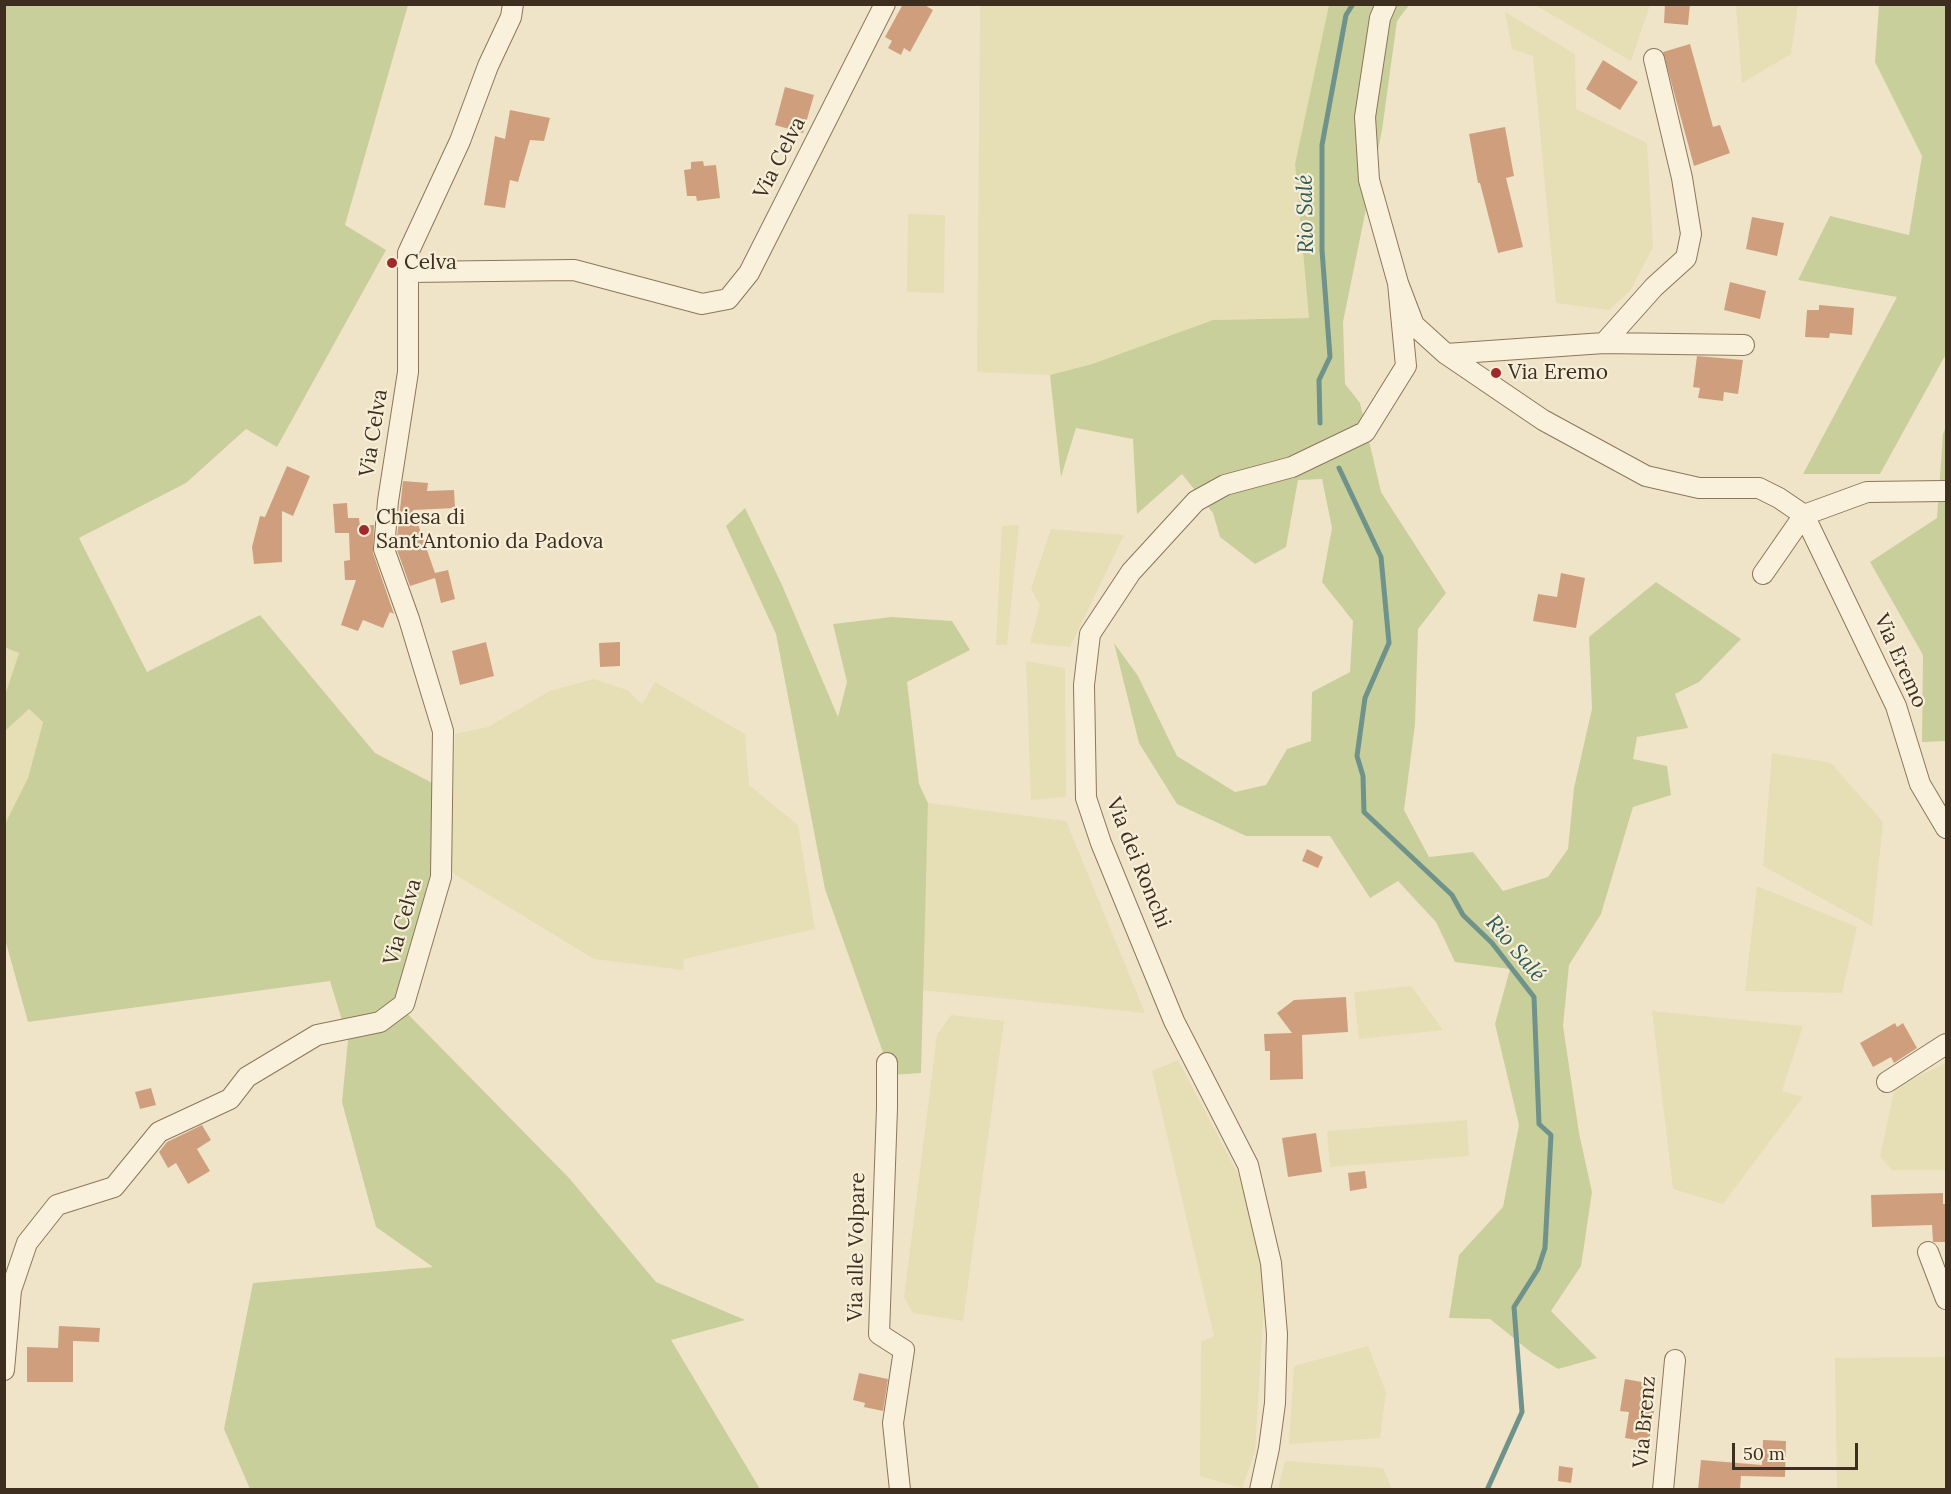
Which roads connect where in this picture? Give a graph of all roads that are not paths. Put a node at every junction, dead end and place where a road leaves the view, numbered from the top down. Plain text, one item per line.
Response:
1 (513, 4) edge
2 (885, 4) edge
3 (1386, 4) edge
4 (1654, 60) dead end
5 (410, 272) junction
6 (1398, 283) junction
7 (1604, 343) junction
8 (1744, 345) dead end
9 (1446, 354) junction
10 (1947, 491) edge
11 (1804, 515) junction
12 (1763, 574) dead end
13 (1947, 828) edge
14 (1947, 1044) edge
15 (887, 1063) dead end
16 (1887, 1082) dead end
17 (1928, 1252) dead end
18 (1947, 1299) edge
19 (1675, 1360) dead end
20 (4, 1370) edge
21 (900, 1490) edge
22 (1260, 1490) edge
23 (1663, 1490) edge

1 - 5 street, Via Celva
2 - 5 street, Via Celva
3 - 6 street
4 - 7 street
5 - 20 street, Via Celva
6 - 9 street
6 - 22 street, Via dei Ronchi
7 - 8 street
7 - 9 street
9 - 11 street
10 - 11 street
11 - 12 street
11 - 13 street, Via Eremo
14 - 16 street
15 - 21 street, Via alle Volpare
17 - 18 street
19 - 23 street, Via Brenz

